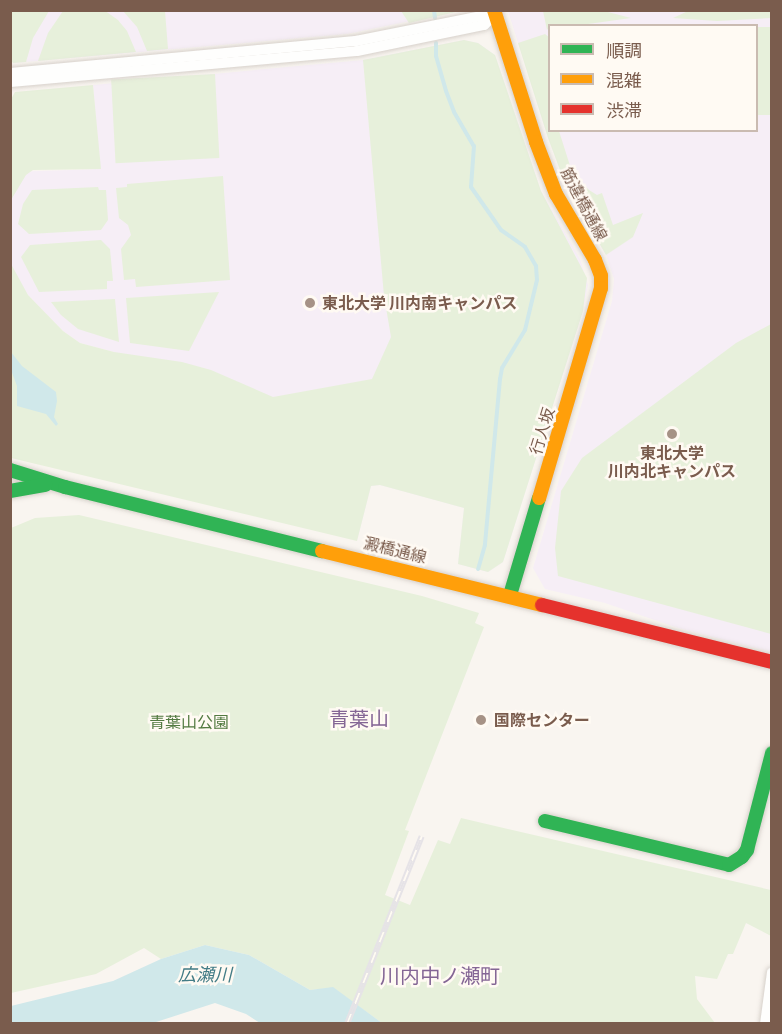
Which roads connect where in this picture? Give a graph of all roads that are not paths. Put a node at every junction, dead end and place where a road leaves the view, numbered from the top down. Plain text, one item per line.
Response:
1 (495, 13) edge
2 (10, 73) edge
3 (10, 82) edge
4 (601, 276) joint
5 (10, 470) edge
6 (65, 487) junction
7 (10, 491) edge
8 (510, 595) junction
9 (771, 662) edge
10 (771, 753) edge
11 (545, 821) dead end
12 (771, 972) edge
13 (765, 1023) edge

1 - 2 street
1 - 3 street
1 - 4 street, 筋違橋通線
4 - 8 street, 行人坂
5 - 6 street, 澱橋通線
6 - 7 street
6 - 8 street, 澱橋通線
8 - 9 street, 澱橋通線
10 - 11 street
12 - 13 street

